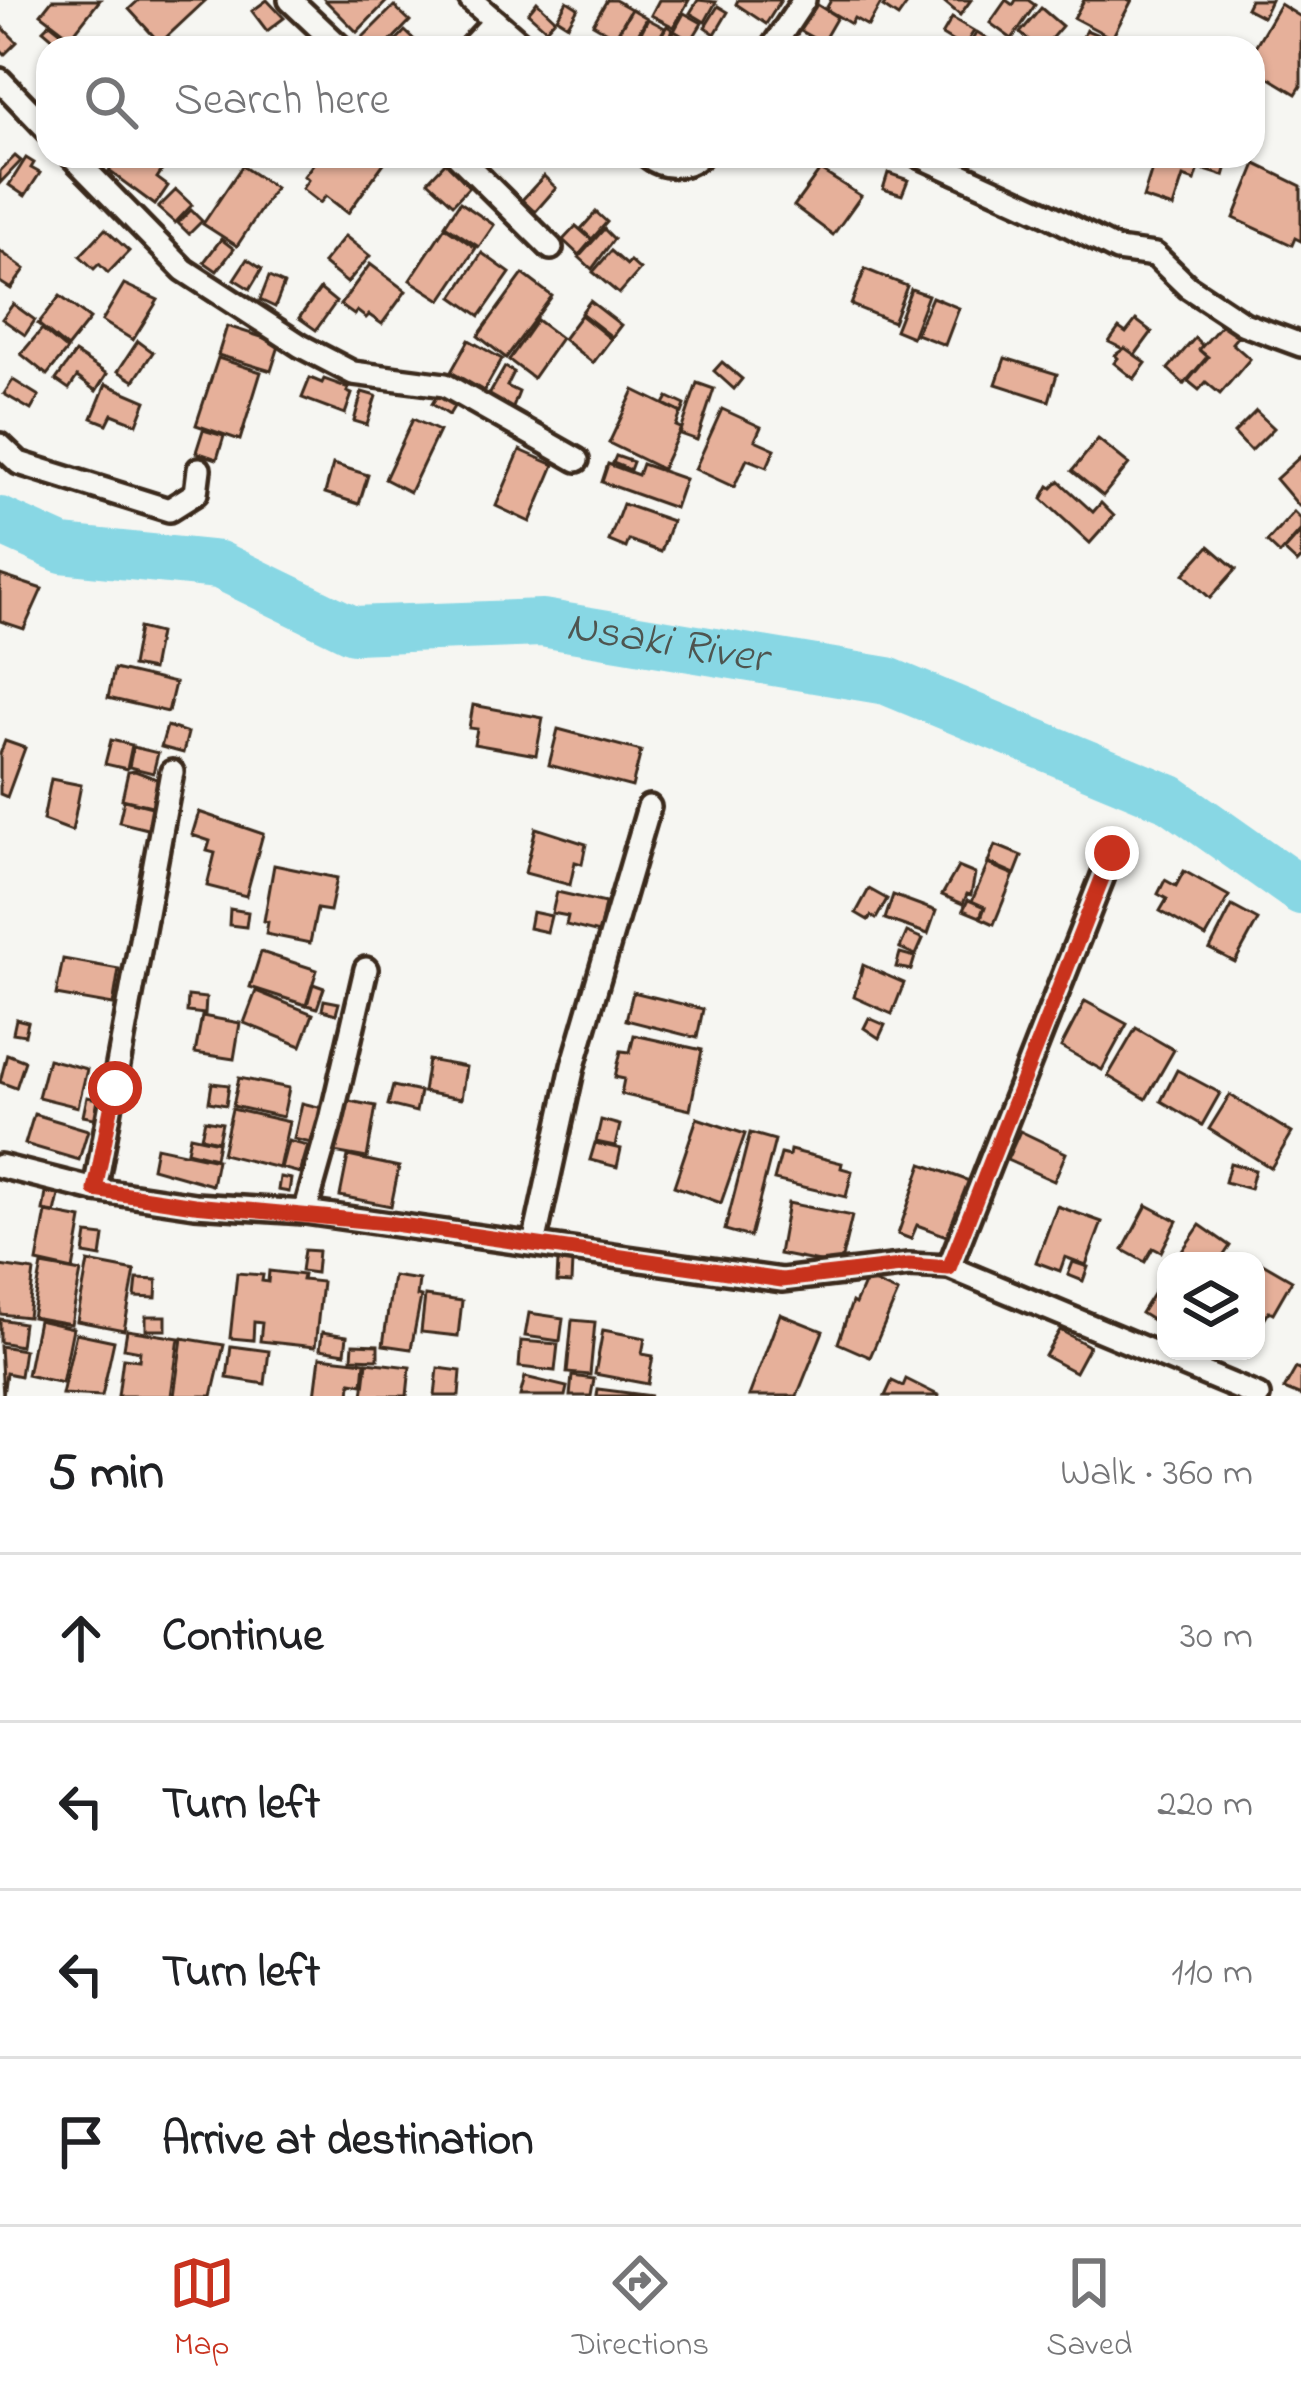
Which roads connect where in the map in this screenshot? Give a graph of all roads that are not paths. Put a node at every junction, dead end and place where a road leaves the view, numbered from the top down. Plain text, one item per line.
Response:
1 (290, 0) edge
2 (471, 0) edge
3 (804, 0) edge
4 (495, 21) junction
5 (328, 36) edge
6 (481, 36) edge
7 (512, 36) edge
8 (780, 36) edge
9 (0, 80) edge
10 (36, 118) edge
11 (84, 168) edge
12 (470, 168) edge
13 (947, 168) edge
14 (551, 248) dead end
15 (1301, 345) edge
16 (0, 445) edge
17 (578, 460) dead end
18 (199, 469) dead end
19 (172, 772) dead end
20 (649, 807) dead end
21 (1112, 853) dead end
22 (366, 969) dead end
23 (0, 1166) edge
24 (95, 1190) junction
25 (304, 1212) junction
26 (534, 1244) junction
27 (949, 1268) junction
28 (1258, 1396) edge

1 - 5 street
2 - 4 street
3 - 8 street
4 - 6 street
4 - 7 street
9 - 10 street
11 - 17 street
12 - 14 street
13 - 15 street
16 - 18 street
19 - 24 street
20 - 26 street
21 - 27 street
22 - 25 street
23 - 24 street
24 - 25 street
25 - 26 street
26 - 27 street
27 - 28 street

